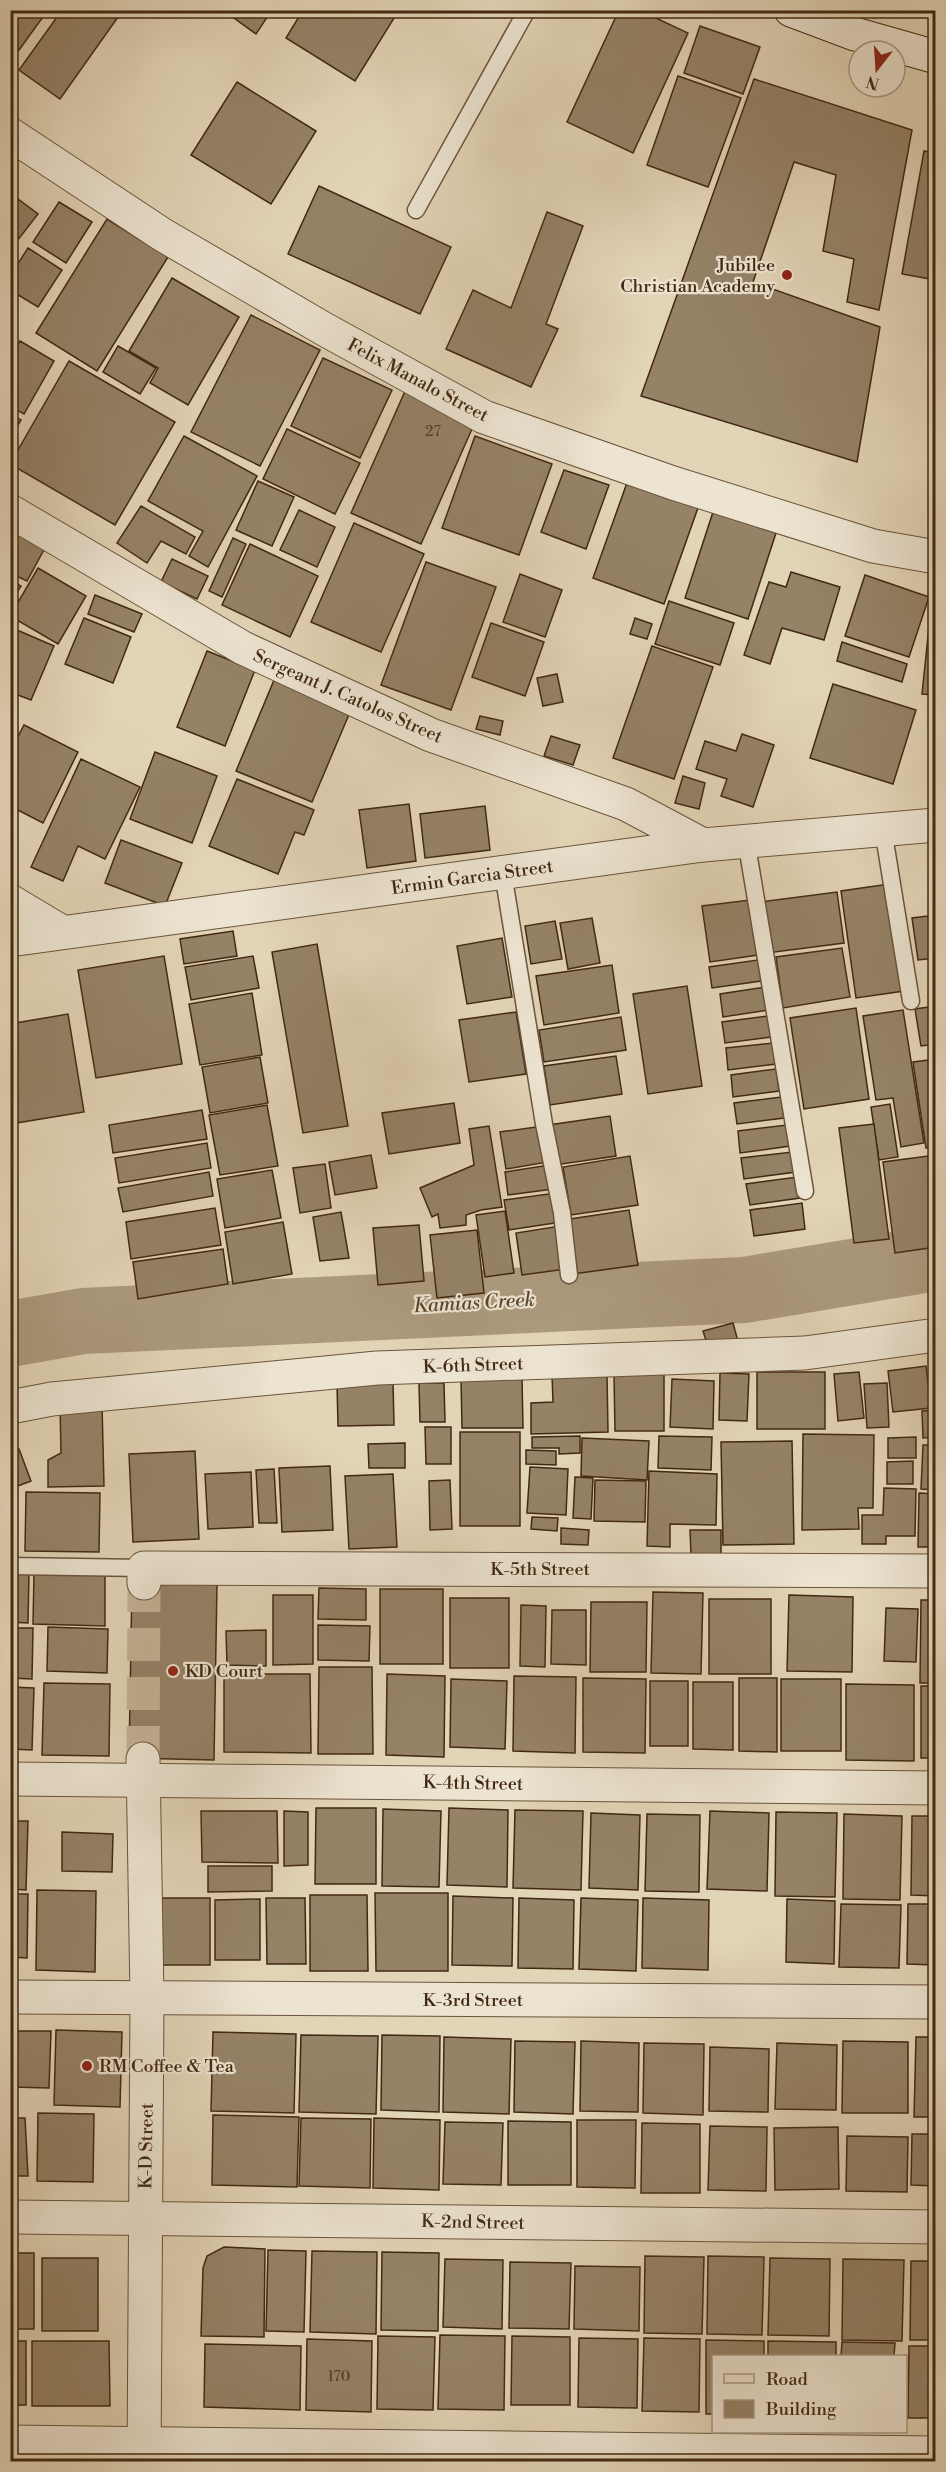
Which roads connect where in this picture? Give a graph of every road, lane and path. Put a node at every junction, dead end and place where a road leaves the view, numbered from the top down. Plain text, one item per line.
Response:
1 (526, 10) edge
2 (790, 10) edge
3 (936, 57) edge
4 (10, 134) edge
5 (416, 210) dead end
6 (10, 511) edge
7 (936, 557) edge
8 (936, 825) edge
9 (883, 829) junction
10 (746, 840) junction
11 (703, 845) junction
12 (502, 873) junction
13 (10, 902) edge
14 (63, 932) junction
15 (10, 940) edge
16 (911, 1001) dead end
17 (805, 1191) dead end
18 (569, 1275) dead end
19 (936, 1335) edge
20 (10, 1407) edge
21 (10, 1566) edge
22 (936, 1571) edge
23 (144, 1575) joint
24 (142, 1770) junction
25 (10, 1779) edge
26 (936, 1788) edge
27 (10, 1997) edge
28 (147, 1998) junction
29 (936, 2002) edge
30 (10, 2217) edge
31 (145, 2219) junction
32 (936, 2226) edge
33 (10, 2442) edge
34 (144, 2453) edge
35 (936, 2453) edge

1 - 5 lane
2 - 3 street
4 - 7 street, Felix Manalo Street
6 - 11 street, Sergeant J. Catolos Street
8 - 9 street, Ermin Garcia Street
9 - 10 street, Ermin Garcia Street
9 - 16 lane
10 - 11 street, Ermin Garcia Street
10 - 17 lane
11 - 12 street, Ermin Garcia Street
12 - 14 street, Ermin Garcia Street
12 - 18 lane
13 - 14 street
14 - 15 street, Ermin Garcia Street
19 - 20 street, K-6th Street
21 - 23 lane
22 - 23 street, K-5th Street
24 - 25 street, K-4th Street
24 - 26 street, K-4th Street
24 - 28 street, K-D Street
27 - 28 street, K-3rd Street
28 - 29 street, K-3rd Street
28 - 31 street, K-D Street
30 - 31 street, K-2nd Street
31 - 32 street, K-2nd Street
31 - 34 street, K-D Street
33 - 34 street
34 - 35 street

